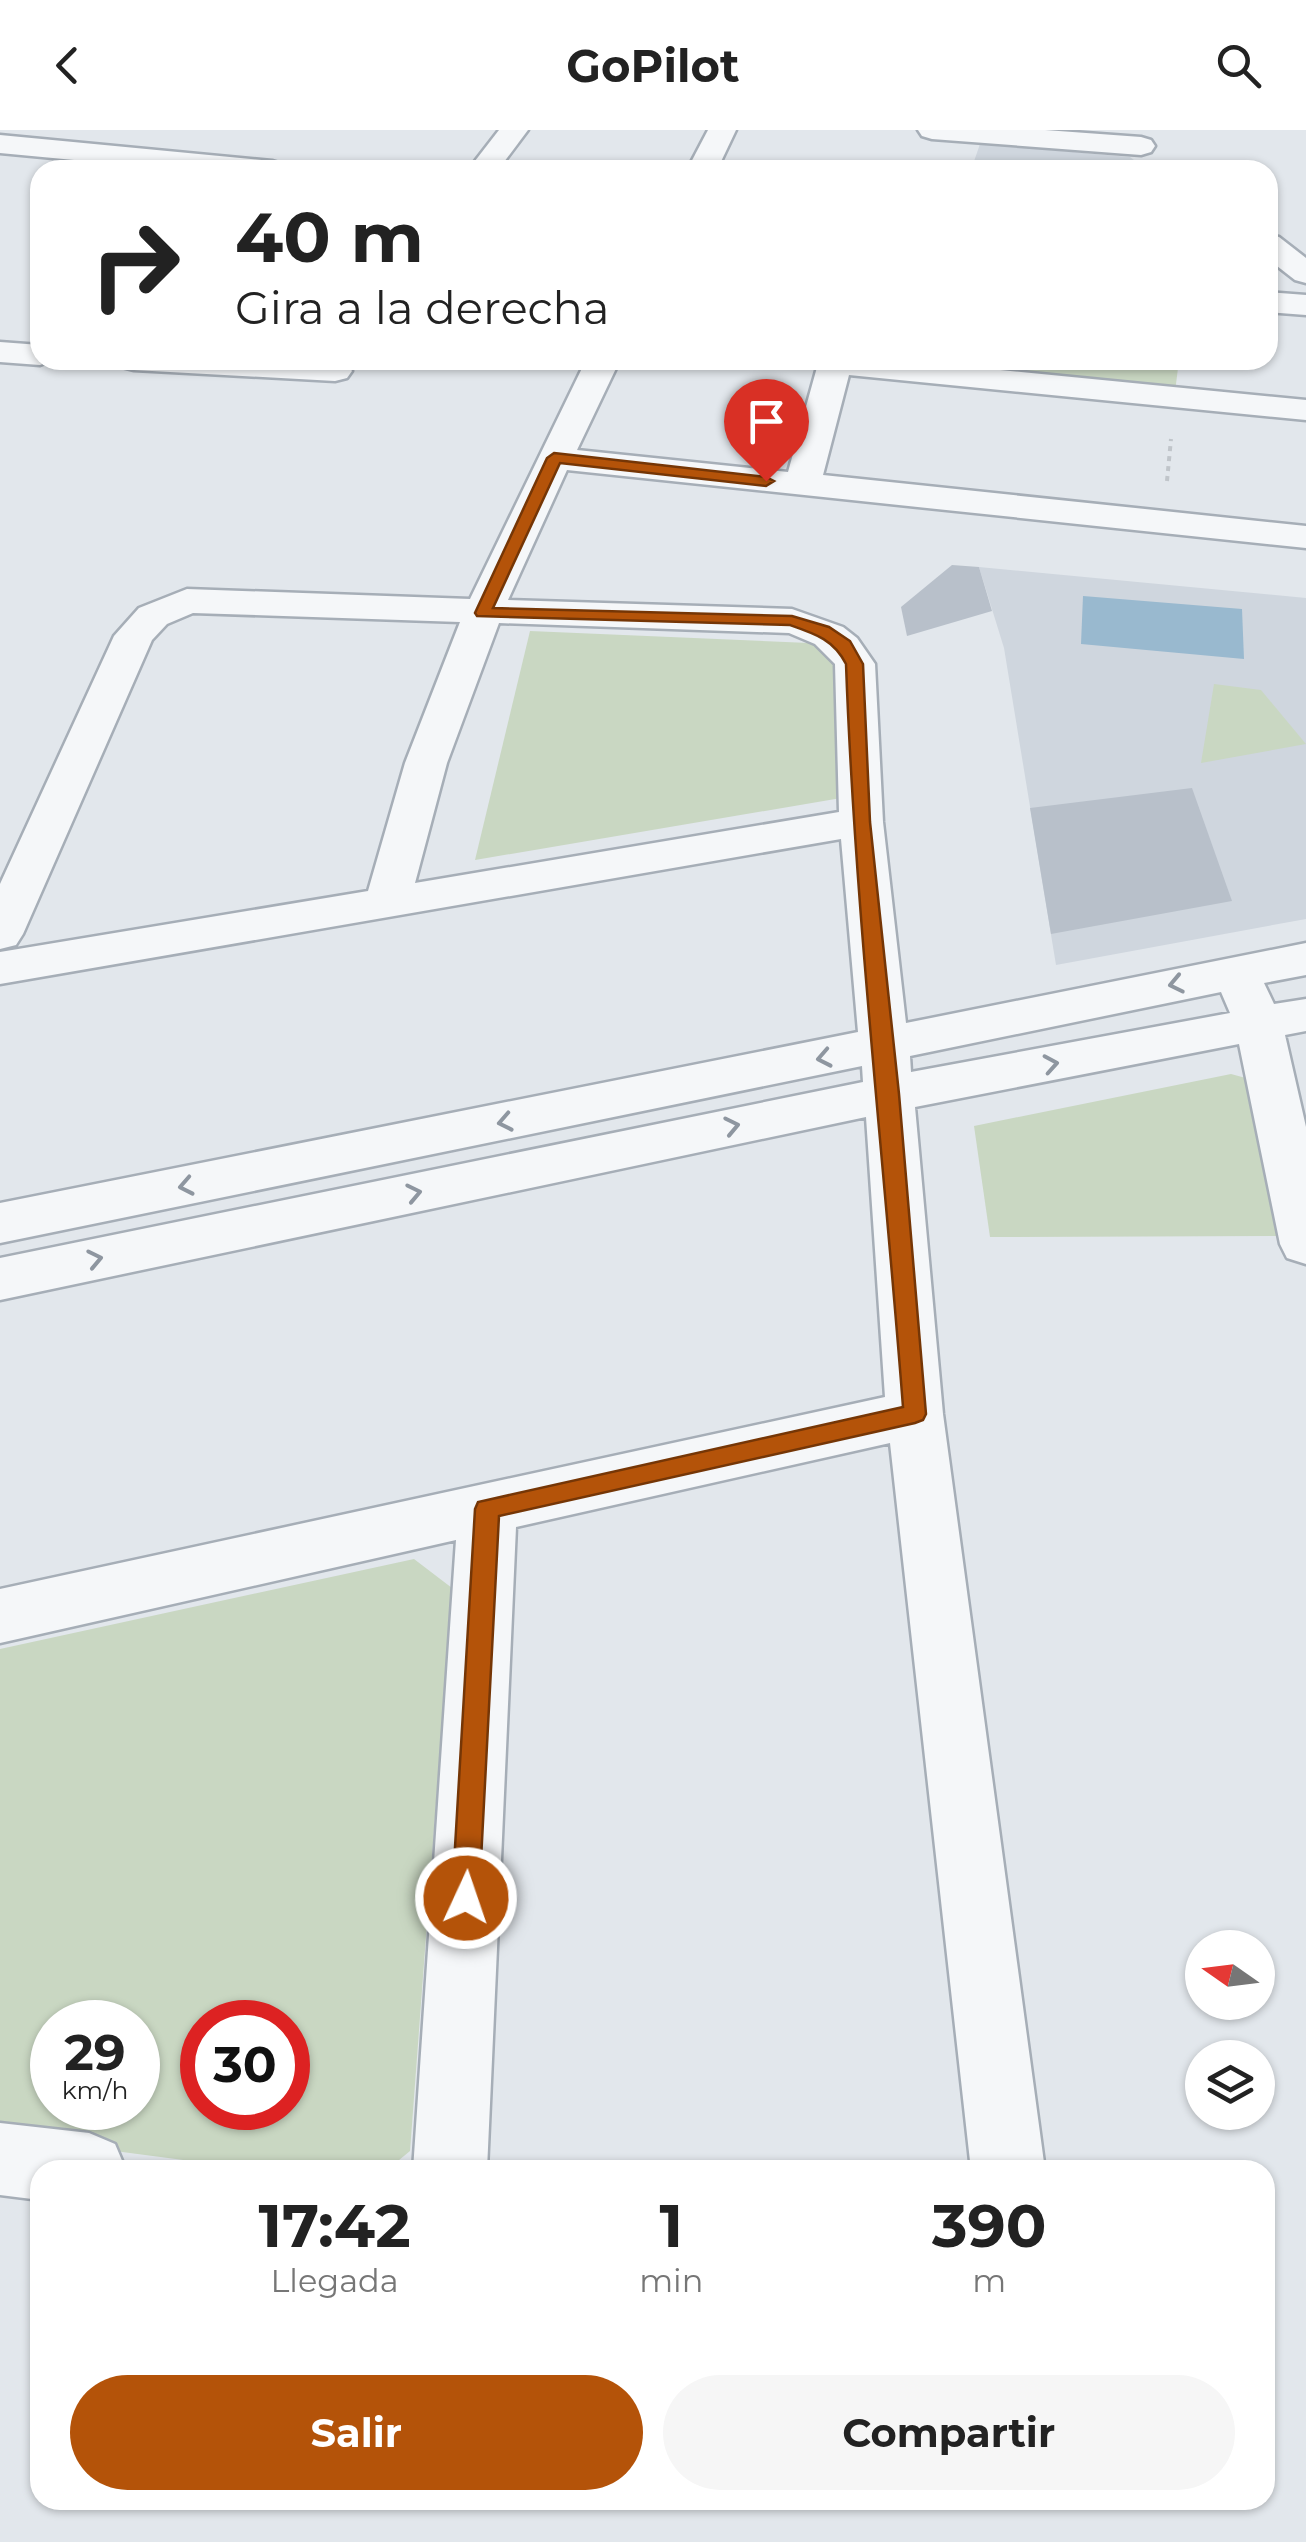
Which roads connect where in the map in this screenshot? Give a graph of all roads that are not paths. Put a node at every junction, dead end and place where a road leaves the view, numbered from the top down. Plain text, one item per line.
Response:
1 (514, 130) edge
2 (722, 130) edge
3 (932, 130) edge
4 (0, 144) edge
5 (1139, 145) edge
6 (167, 160) edge
7 (492, 160) edge
8 (707, 160) edge
9 (1278, 252) edge
10 (1306, 273) edge
11 (1278, 303) edge
12 (1306, 305) edge
13 (0, 352) edge
14 (30, 354) edge
15 (317, 370) edge
16 (598, 370) edge
17 (834, 370) edge
18 (911, 370) edge
19 (335, 371) dead end
20 (1306, 410) edge
21 (554, 458) junction
22 (802, 485) junction
23 (1306, 537) edge
24 (483, 613) junction
25 (861, 822) junction
26 (387, 904) junction
27 (0, 934) edge
28 (1306, 958) edge
29 (0, 968) edge
30 (1236, 972) junction
31 (1283, 1020) edge
32 (886, 1070) junction
33 (0, 1223) edge
34 (1306, 1244) edge
35 (0, 1279) edge
36 (915, 1414) junction
37 (487, 1509) junction
38 (0, 1616) edge
39 (0, 2159) edge
40 (451, 2160) edge
41 (1007, 2160) edge
42 (30, 2163) edge

1 - 7 street
2 - 8 street
3 - 5 street
4 - 6 street
9 - 10 street
11 - 12 street
13 - 14 street
15 - 19 street
16 - 21 street
17 - 22 street
18 - 20 street
21 - 22 street
21 - 24 street
22 - 23 street
24 - 25 street
24 - 26 street
24 - 27 street
25 - 26 street
25 - 32 street
26 - 29 street
28 - 30 street
30 - 31 street
30 -> 32 street
32 -> 31 street
31 - 34 street
32 -> 33 street
35 -> 32 street
32 - 36 street
36 - 37 street
36 - 41 street
37 - 38 street
37 - 40 street
39 - 42 street

